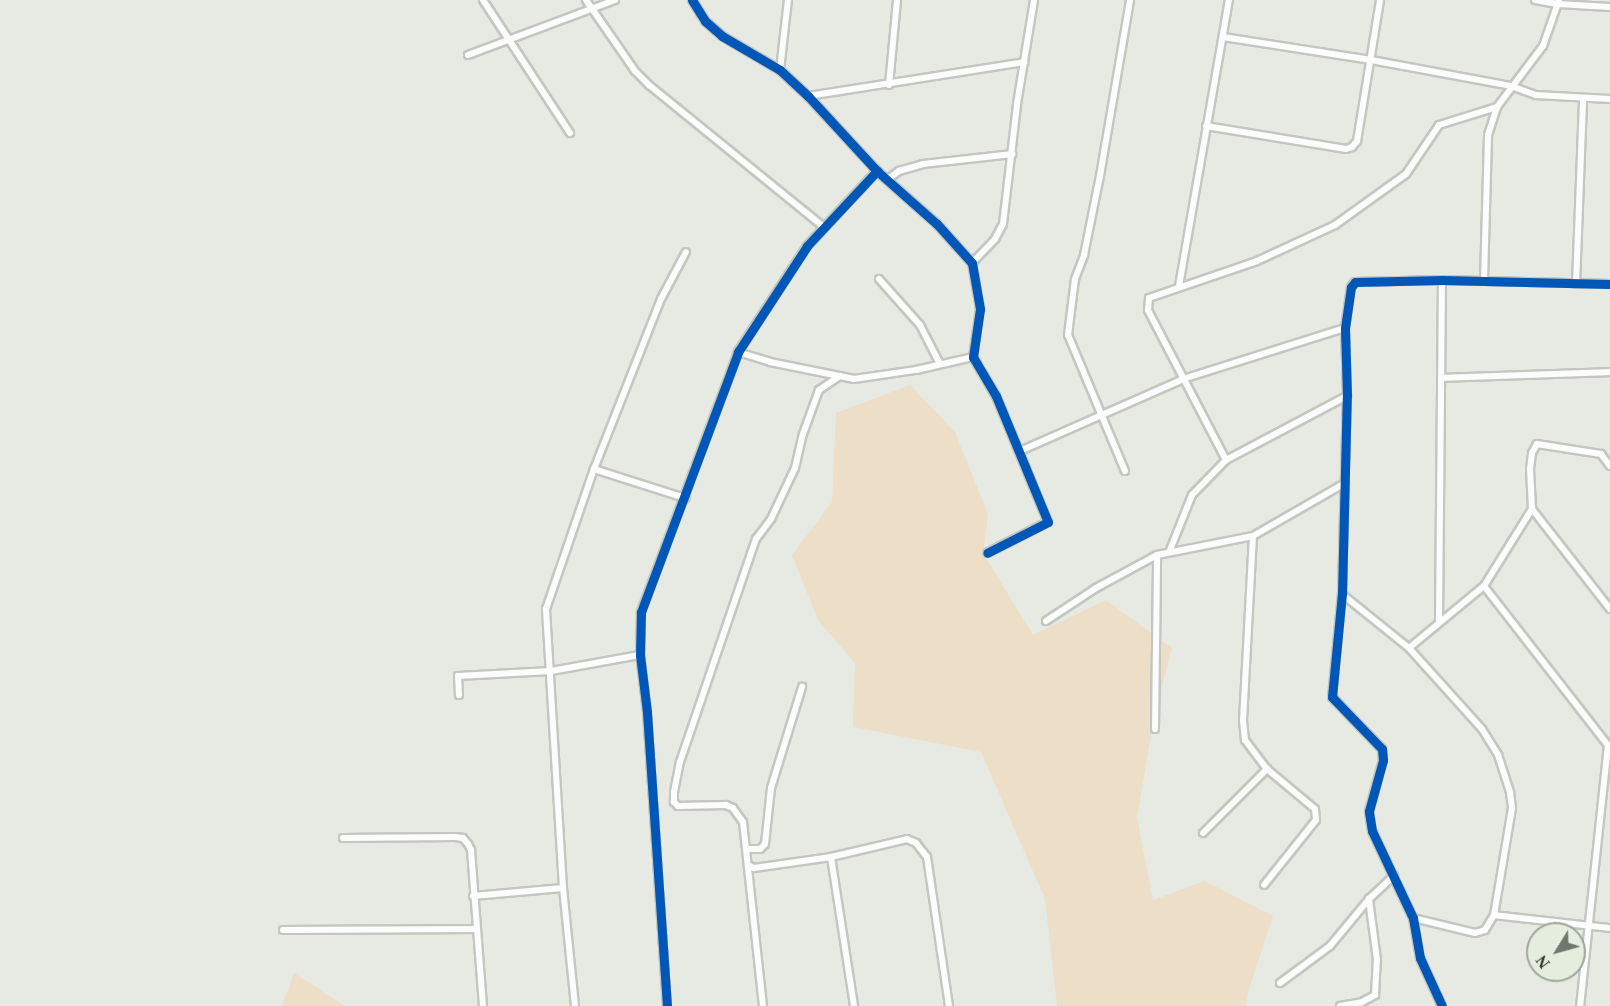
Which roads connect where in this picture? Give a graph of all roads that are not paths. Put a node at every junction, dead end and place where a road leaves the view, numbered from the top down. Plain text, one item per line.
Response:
1 (483, 0) edge
2 (586, 0) edge
3 (615, 0) edge
4 (692, 0) edge
5 (788, 0) edge
6 (897, 0) edge
7 (1034, 0) edge
8 (1130, 0) edge
9 (1229, 0) edge
10 (1380, 0) edge
11 (1535, 0) edge
12 (1558, 2) edge
13 (1610, 7) edge
14 (593, 10) junction
15 (1223, 37) junction
16 (511, 40) junction
17 (468, 55) dead end
18 (1371, 60) junction
19 (1024, 62) junction
20 (780, 70) junction
21 (889, 84) junction
22 (1511, 86) junction
23 (808, 96) junction
24 (1610, 99) edge
25 (1583, 100) junction
26 (1497, 106) junction
27 (1206, 126) junction
28 (570, 133) dead end
29 (1012, 154) junction
30 (877, 171) junction
31 (888, 179) junction
32 (824, 227) junction
33 (686, 252) dead end
34 (972, 263) junction
35 (879, 279) dead end
36 (1442, 280) junction
37 (1484, 280) junction
38 (1576, 284) junction
39 (1610, 284) edge
40 (1179, 286) junction
41 (1345, 328) junction
42 (738, 352) junction
43 (974, 357) junction
44 (940, 364) junction
45 (1610, 372) edge
46 (840, 376) junction
47 (1441, 378) junction
48 (1183, 380) junction
49 (1347, 396) junction
50 (1101, 415) junction
51 (1020, 451) junction
52 (1226, 460) junction
53 (1610, 466) edge
54 (594, 469) junction
55 (1125, 471) dead end
56 (1346, 483) junction
57 (685, 498) junction
58 (1532, 509) junction
59 (1253, 536) junction
60 (1170, 550) junction
61 (987, 553) dead end
62 (1157, 555) junction
63 (1484, 586) junction
64 (1342, 594) junction
65 (1610, 609) edge
66 (1046, 621) dead end
67 (1439, 621) junction
68 (1409, 648) junction
69 (640, 655) junction
70 (551, 671) junction
71 (802, 687) dead end
72 (459, 695) dead end
73 (1155, 729) dead end
74 (1267, 769) junction
75 (1203, 833) dead end
76 (343, 838) dead end
77 (746, 849) junction
78 (831, 857) junction
79 (748, 865) junction
80 (1394, 876) junction
81 (1264, 885) dead end
82 (562, 888) junction
83 (473, 896) junction
84 (1369, 899) junction
85 (1494, 915) junction
86 (1413, 918) junction
87 (1588, 925) junction
88 (1610, 928) edge
89 (476, 929) junction
90 (283, 930) dead end
91 (1280, 983) dead end
92 (483, 1006) edge
93 (575, 1006) edge
94 (667, 1006) edge
95 (763, 1006) edge
96 (854, 1006) edge
97 (948, 1006) edge
98 (1340, 1006) edge
99 (1441, 1006) edge
100 (1580, 1006) edge

1 - 16 street
2 - 14 street
3 - 14 street
4 - 20 street
5 - 20 street
6 - 21 street
7 - 19 street
8 - 50 street
9 - 15 street
10 - 18 street
11 - 12 street
12 - 13 street
12 - 22 street
14 - 16 street
14 - 32 street
15 - 18 street
15 - 27 street
16 - 17 street
16 - 28 street
18 - 22 street
18 - 27 street
19 - 21 street
19 - 29 street
20 - 23 street
21 - 23 street
22 - 25 street
22 - 26 street
23 - 30 street
24 - 25 street
25 - 38 street
26 - 37 street
26 - 40 street
27 - 40 street
29 - 31 street
29 - 34 street
30 - 31 street
30 - 32 street
31 - 34 street
32 - 42 street
33 - 54 street
34 - 43 street
35 - 44 street
36 - 37 street
36 - 41 street
36 - 47 street
37 - 38 street
38 - 39 street
40 - 48 street
41 - 48 street
41 - 49 street
42 - 46 street
42 - 57 street
43 - 44 street
43 - 51 street
44 - 46 street
45 - 47 street
46 - 77 street
47 - 67 street
48 - 50 street
48 - 52 street
49 - 52 street
49 - 56 street
50 - 51 street
50 - 55 street
51 - 61 street
52 - 60 street
53 - 58 street
54 - 57 street
54 - 70 street
56 - 59 street
56 - 64 street
57 - 69 street
58 - 63 street
58 - 65 street
59 - 60 street
59 - 74 street
60 - 62 street
62 - 66 street
62 - 73 street
63 - 67 street
63 - 87 street
64 - 68 street
64 - 80 street
67 - 68 street
68 - 85 street
69 - 70 street
69 - 94 street
70 - 72 street
70 - 82 street
71 - 77 street
74 - 75 street
74 - 81 street
76 - 83 street
77 - 79 street
78 - 79 street
78 - 96 street
78 - 97 street
79 - 95 street
80 - 84 street
80 - 86 street
82 - 83 street
82 - 93 street
83 - 89 street
84 - 91 street
84 - 98 street
85 - 86 street
85 - 87 street
86 - 99 street
87 - 88 street
87 - 100 street
89 - 90 street
89 - 92 street

